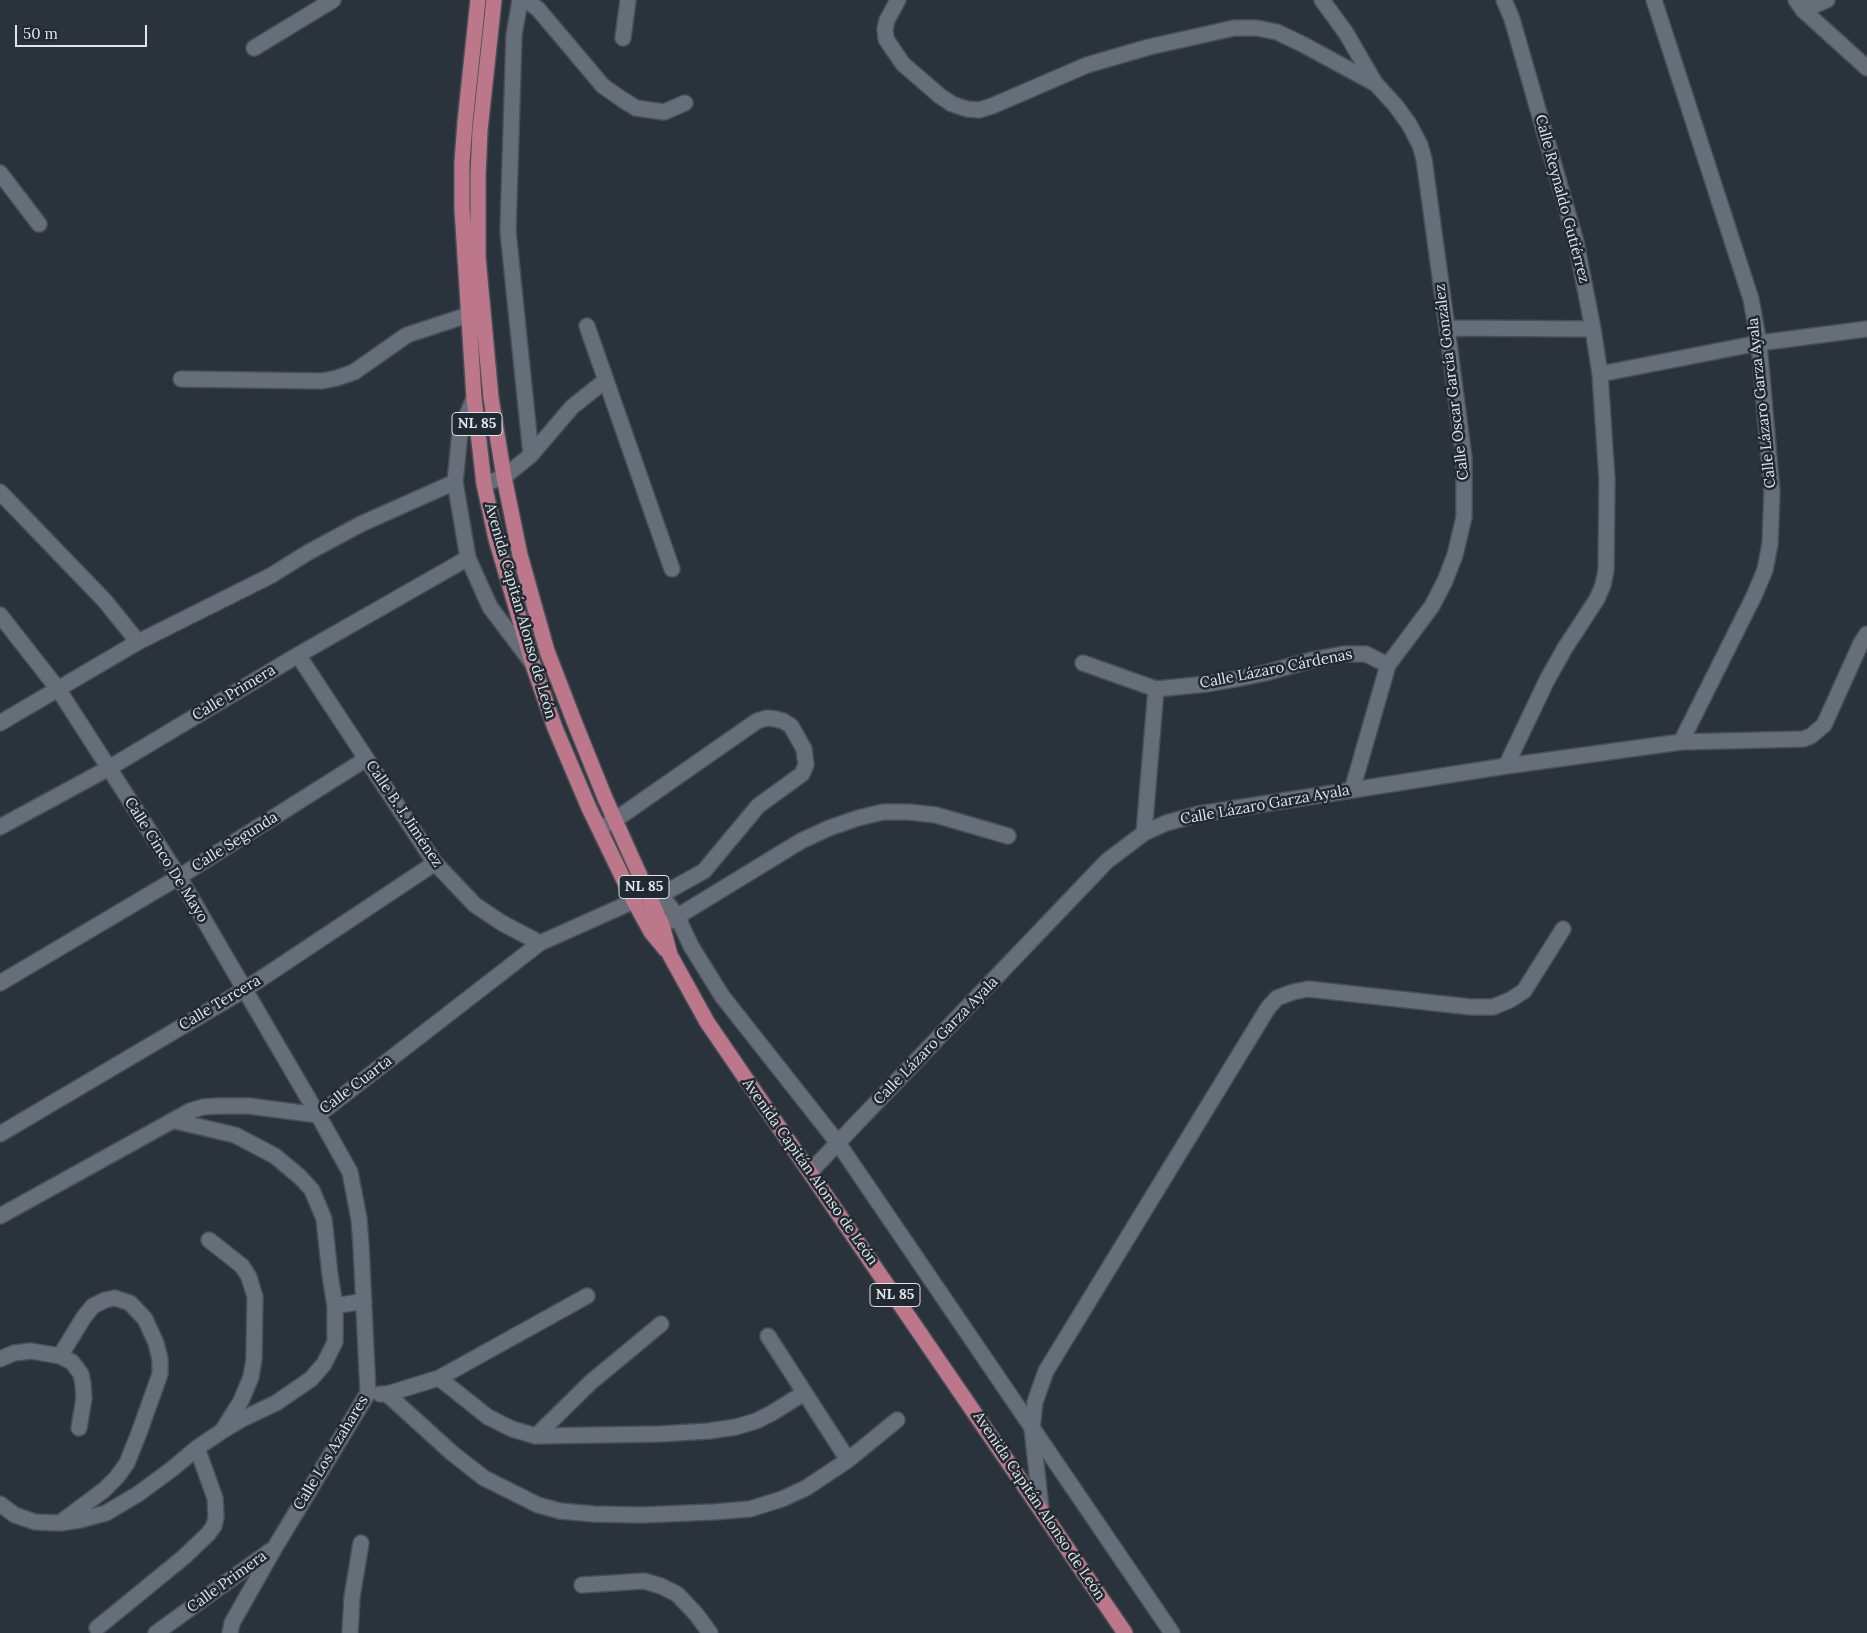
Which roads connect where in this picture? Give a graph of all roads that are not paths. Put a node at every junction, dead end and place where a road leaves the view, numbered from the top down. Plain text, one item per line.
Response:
1 (333, 0) edge
2 (478, 0) edge
3 (494, 0) edge
4 (520, 0) edge
5 (526, 0) edge
6 (628, 0) edge
7 (898, 0) edge
8 (1322, 0) edge
9 (1504, 0) edge
10 (1654, 0) edge
11 (1827, 0) edge
12 (1800, 5) edge
13 (623, 38) dead end
14 (254, 48) dead end
15 (1867, 68) edge
16 (1376, 84) junction
17 (685, 103) dead end
18 (0, 173) edge
19 (39, 224) dead end
20 (482, 310) junction
21 (467, 314) junction
22 (587, 326) dead end
23 (1447, 328) junction
24 (1593, 329) junction
25 (1867, 329) edge
26 (1759, 343) junction
27 (1600, 374) junction
28 (181, 379) dead end
29 (606, 380) junction
30 (474, 398) junction
31 (531, 455) junction
32 (504, 477) junction
33 (455, 482) junction
34 (484, 484) junction
35 (0, 492) edge
36 (468, 558) junction
37 (672, 569) dead end
38 (0, 615) edge
39 (1867, 634) edge
40 (138, 642) junction
41 (298, 655) junction
42 (1082, 663) dead end
43 (533, 664) junction
44 (1388, 665) junction
45 (58, 689) junction
46 (1156, 689) junction
47 (0, 722) edge
48 (1681, 742) junction
49 (366, 759) junction
50 (1506, 766) junction
51 (109, 768) junction
52 (1352, 790) junction
53 (615, 820) junction
54 (0, 827) edge
55 (600, 828) junction
56 (1144, 834) junction
57 (1008, 836) dead end
58 (435, 863) junction
59 (179, 877) junction
60 (648, 898) junction
61 (677, 916) junction
62 (656, 928) junction
63 (1562, 929) dead end
64 (540, 943) junction
65 (0, 983) edge
66 (244, 990) junction
67 (318, 1115) junction
68 (175, 1121) junction
69 (0, 1134) edge
70 (838, 1143) junction
71 (810, 1172) junction
72 (0, 1216) edge
73 (209, 1240) dead end
74 (587, 1296) dead end
75 (364, 1301) junction
76 (335, 1306) junction
77 (661, 1324) dead end
78 (768, 1336) dead end
79 (60, 1356) junction
80 (0, 1359) edge
81 (439, 1378) junction
82 (368, 1393) junction
83 (804, 1393) junction
84 (387, 1394) junction
85 (897, 1420) dead end
86 (79, 1428) dead end
87 (1032, 1429) junction
88 (222, 1431) junction
89 (536, 1436) junction
90 (197, 1448) junction
91 (848, 1460) junction
92 (0, 1504) edge
93 (1041, 1508) junction
94 (60, 1523) junction
95 (361, 1543) dead end
96 (274, 1549) junction
97 (582, 1585) dead end
98 (96, 1628) dead end
99 (156, 1633) edge
100 (230, 1633) edge
101 (350, 1633) edge
102 (710, 1633) edge
103 (1125, 1633) edge
104 (1172, 1633) edge

1 - 14 street
2 - 21 main road, Avenida Capitán Alonso de León / NL 85
3 - 20 main road, Avenida Capitán Alonso de León / NL 85
4 - 31 street
5 - 17 street
6 - 13 street
7 - 16 street, Calle Oscar García González
8 - 16 street, Calle Oscar García González
9 - 24 street, Calle Reynaldo Gutiérrez
10 - 26 street, Calle Lázaro Garza Ayala
11 - 12 street
12 - 15 street
16 - 23 street, Calle Oscar García González
18 - 19 street
20 - 21 street
20 - 32 main road, Avenida Capitán Alonso de León / NL 85
21 - 28 street
21 - 30 main road, Avenida Capitán Alonso de León / NL 85
22 - 29 street
23 - 24 street
23 - 44 street, Calle Oscar García González
24 - 27 street, Calle Reynaldo Gutiérrez
25 - 26 street
26 - 27 street
26 - 48 street, Calle Lázaro Garza Ayala
27 - 50 street, Calle Reynaldo Gutiérrez
29 - 31 street
29 - 37 street
30 - 33 street
30 - 34 main road, Avenida Capitán Alonso de León / NL 85
31 - 32 street
32 - 34 street
32 - 53 main road, Avenida Capitán Alonso de León / NL 85
33 - 36 street
33 - 40 street
34 - 43 main road, Avenida Capitán Alonso de León / NL 85
35 - 40 street
36 - 41 street, Calle Primera
36 - 43 street
38 - 45 street, Calle Cinco De Mayo
39 - 48 street, Calle Lázaro Garza Ayala
40 - 45 street
41 - 49 street, Calle B. J. Jiménez
41 - 51 street, Calle Primera
42 - 46 street
43 - 55 main road, Avenida Capitán Alonso de León / NL 85
44 - 46 street, Calle Lázaro Cárdenas
44 - 52 street, Calle Oscar García González
45 - 47 street
45 - 51 street, Calle Cinco De Mayo
46 - 56 street
48 - 50 street, Calle Lázaro Garza Ayala
49 - 58 street, Calle B. J. Jiménez
49 - 59 street, Calle Segunda
50 - 52 street, Calle Lázaro Garza Ayala
51 - 54 street, Calle Primera
51 - 59 street, Calle Cinco De Mayo
52 - 56 street, Calle Lázaro Garza Ayala
53 - 55 street, Calle Cuarta
53 - 60 main road, Avenida Capitán Alonso de León / NL 85
53 - 60 street, Calle Cuarta
55 - 60 main road, Avenida Capitán Alonso de León / NL 85
56 - 70 street, Calle Lázaro Garza Ayala
57 - 61 street
58 - 64 street, Calle B. J. Jiménez
58 - 66 street, Calle Tercera
59 - 65 street, Calle Segunda
59 - 66 street, Calle Cinco De Mayo
60 - 61 street
60 - 62 main road, Avenida Capitán Alonso de León / NL 85
60 - 64 street, Calle Cuarta
61 - 62 street
61 - 70 street
62 - 71 main road, Avenida Capitán Alonso de León / NL 85
63 - 87 street
64 - 67 street, Calle Cuarta
66 - 67 street, Calle Cinco De Mayo
66 - 69 street, Calle Tercera
67 - 68 street, Calle Cuarta
67 - 75 street, Calle Los Azahares
68 - 72 street, Calle Cuarta
68 - 76 street
70 - 71 street, Calle Lázaro Garza Ayala
70 - 87 street
71 - 93 main road, Avenida Capitán Alonso de León / NL 85
73 - 88 street
74 - 81 street
75 - 76 street
75 - 82 street, Calle Los Azahares
76 - 88 street
77 - 89 street
78 - 83 street
79 - 80 street
79 - 86 street
79 - 94 street
81 - 84 street
81 - 89 street
82 - 84 street
82 - 96 street, Calle Los Azahares
83 - 89 street
83 - 91 street
84 - 91 street
85 - 91 street
87 - 93 street
87 - 104 street
88 - 90 street
90 - 94 street
90 - 98 street
92 - 94 street
93 - 103 main road, Avenida Capitán Alonso de León / NL 85
95 - 101 street
96 - 99 street, Calle Primera
96 - 100 street, Calle Los Azahares
97 - 102 street

